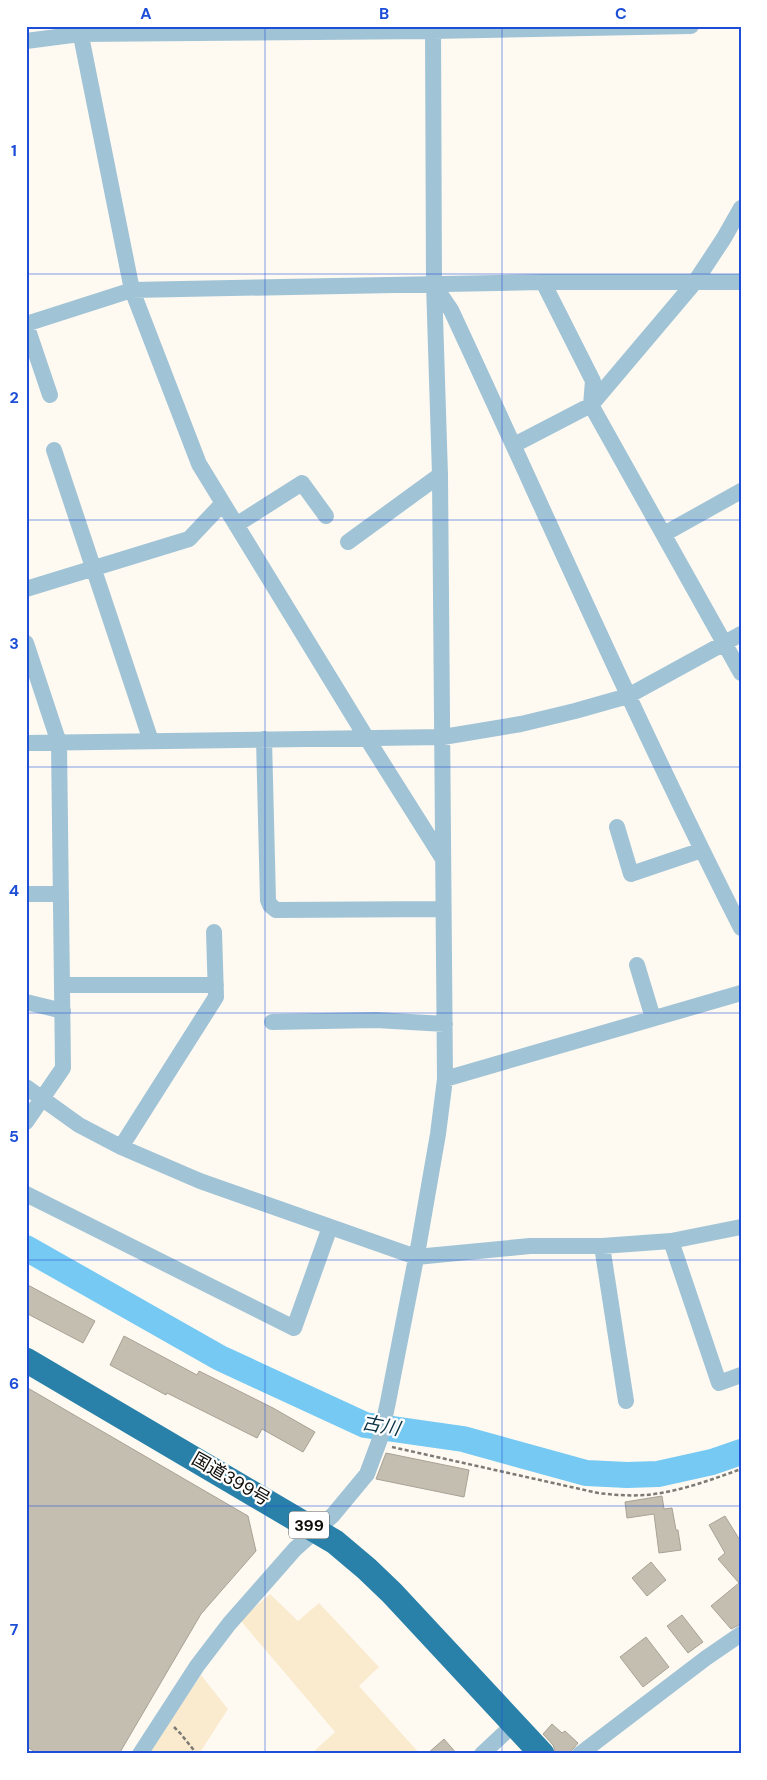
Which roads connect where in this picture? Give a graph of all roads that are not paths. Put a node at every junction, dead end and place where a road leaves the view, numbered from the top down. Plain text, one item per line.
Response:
1 (691, 26) edge
2 (433, 29) edge
3 (80, 30) edge
4 (26, 41) edge
5 (741, 208) edge
6 (543, 282) junction
7 (695, 282) junction
8 (741, 282) edge
9 (434, 284) junction
10 (132, 290) junction
11 (26, 324) edge
12 (50, 396) dead end
13 (591, 405) junction
14 (514, 445) junction
15 (54, 450) dead end
16 (440, 475) junction
17 (741, 491) edge
18 (223, 503) junction
19 (326, 516) dead end
20 (236, 525) junction
21 (664, 534) junction
22 (348, 542) dead end
23 (94, 568) junction
24 (26, 589) edge
25 (741, 634) edge
26 (26, 643) edge
27 (724, 643) junction
28 (741, 673) edge
29 (628, 696) junction
30 (366, 737) junction
31 (443, 737) junction
32 (264, 739) junction
33 (151, 741) junction
34 (26, 743) edge
35 (59, 743) junction
36 (617, 827) dead end
37 (702, 850) junction
38 (443, 859) junction
39 (26, 894) edge
40 (61, 894) junction
41 (734, 898) edge
42 (443, 909) junction
43 (741, 928) edge
44 (214, 932) dead end
45 (637, 965) dead end
46 (62, 985) junction
47 (216, 985) junction
48 (741, 993) edge
49 (26, 1002) edge
50 (63, 1011) junction
51 (653, 1018) junction
52 (272, 1022) dead end
53 (445, 1024) junction
54 (445, 1079) junction
55 (26, 1087) edge
56 (43, 1100) junction
57 (26, 1122) edge
58 (121, 1146) junction
59 (26, 1194) edge
60 (330, 1227) junction
61 (741, 1227) edge
62 (671, 1241) junction
63 (602, 1246) junction
64 (416, 1257) junction
65 (26, 1360) edge
66 (741, 1375) edge
67 (626, 1401) dead end
68 (317, 1529) junction
69 (741, 1634) edge
70 (514, 1724) junction
71 (140, 1754) edge
72 (482, 1754) edge
73 (542, 1754) edge
74 (580, 1754) edge

1 - 2 street
2 - 3 street
2 - 9 street
3 - 4 street
3 - 10 street
5 - 7 street
6 - 7 street
6 - 9 street
6 - 13 street
7 - 8 street
7 - 13 street
9 - 10 street
9 - 14 street
9 - 16 street
10 - 11 street
10 - 18 street
11 - 12 street
13 - 14 street
13 - 21 street
14 - 29 street
15 - 23 street
16 - 22 street
16 - 31 street
17 - 21 street
18 - 20 street
18 - 23 street
19 - 20 street
20 - 30 street
21 - 27 street
23 - 24 street
23 - 33 street
25 - 27 street
26 - 35 street
27 - 28 street
27 - 29 street
29 - 31 street
29 - 37 street
30 - 31 street
30 - 32 street
30 - 38 street
31 - 38 street
32 - 33 street
32 - 42 street
33 - 35 street
34 - 35 street
35 - 40 street
36 - 37 street
37 - 41 street
38 - 42 street
39 - 40 street
40 - 46 street
41 - 43 street
42 - 53 street
44 - 47 street
45 - 51 street
46 - 47 street
46 - 50 street
47 - 58 street
48 - 51 street
49 - 50 street
50 - 56 street
51 - 54 street
52 - 53 street
53 - 54 street
54 - 64 street
55 - 56 street
56 - 57 street
56 - 58 street
58 - 60 street
59 - 60 street
60 - 64 street
61 - 62 street
62 - 63 street
62 - 66 street
63 - 64 street
63 - 67 street
64 - 68 street
65 - 68 highway, 国道399号 / 399
68 - 70 highway, 国道399号 / 399
68 - 71 street
69 - 74 street
70 - 72 street
70 - 73 highway, 国道399号 / 399

